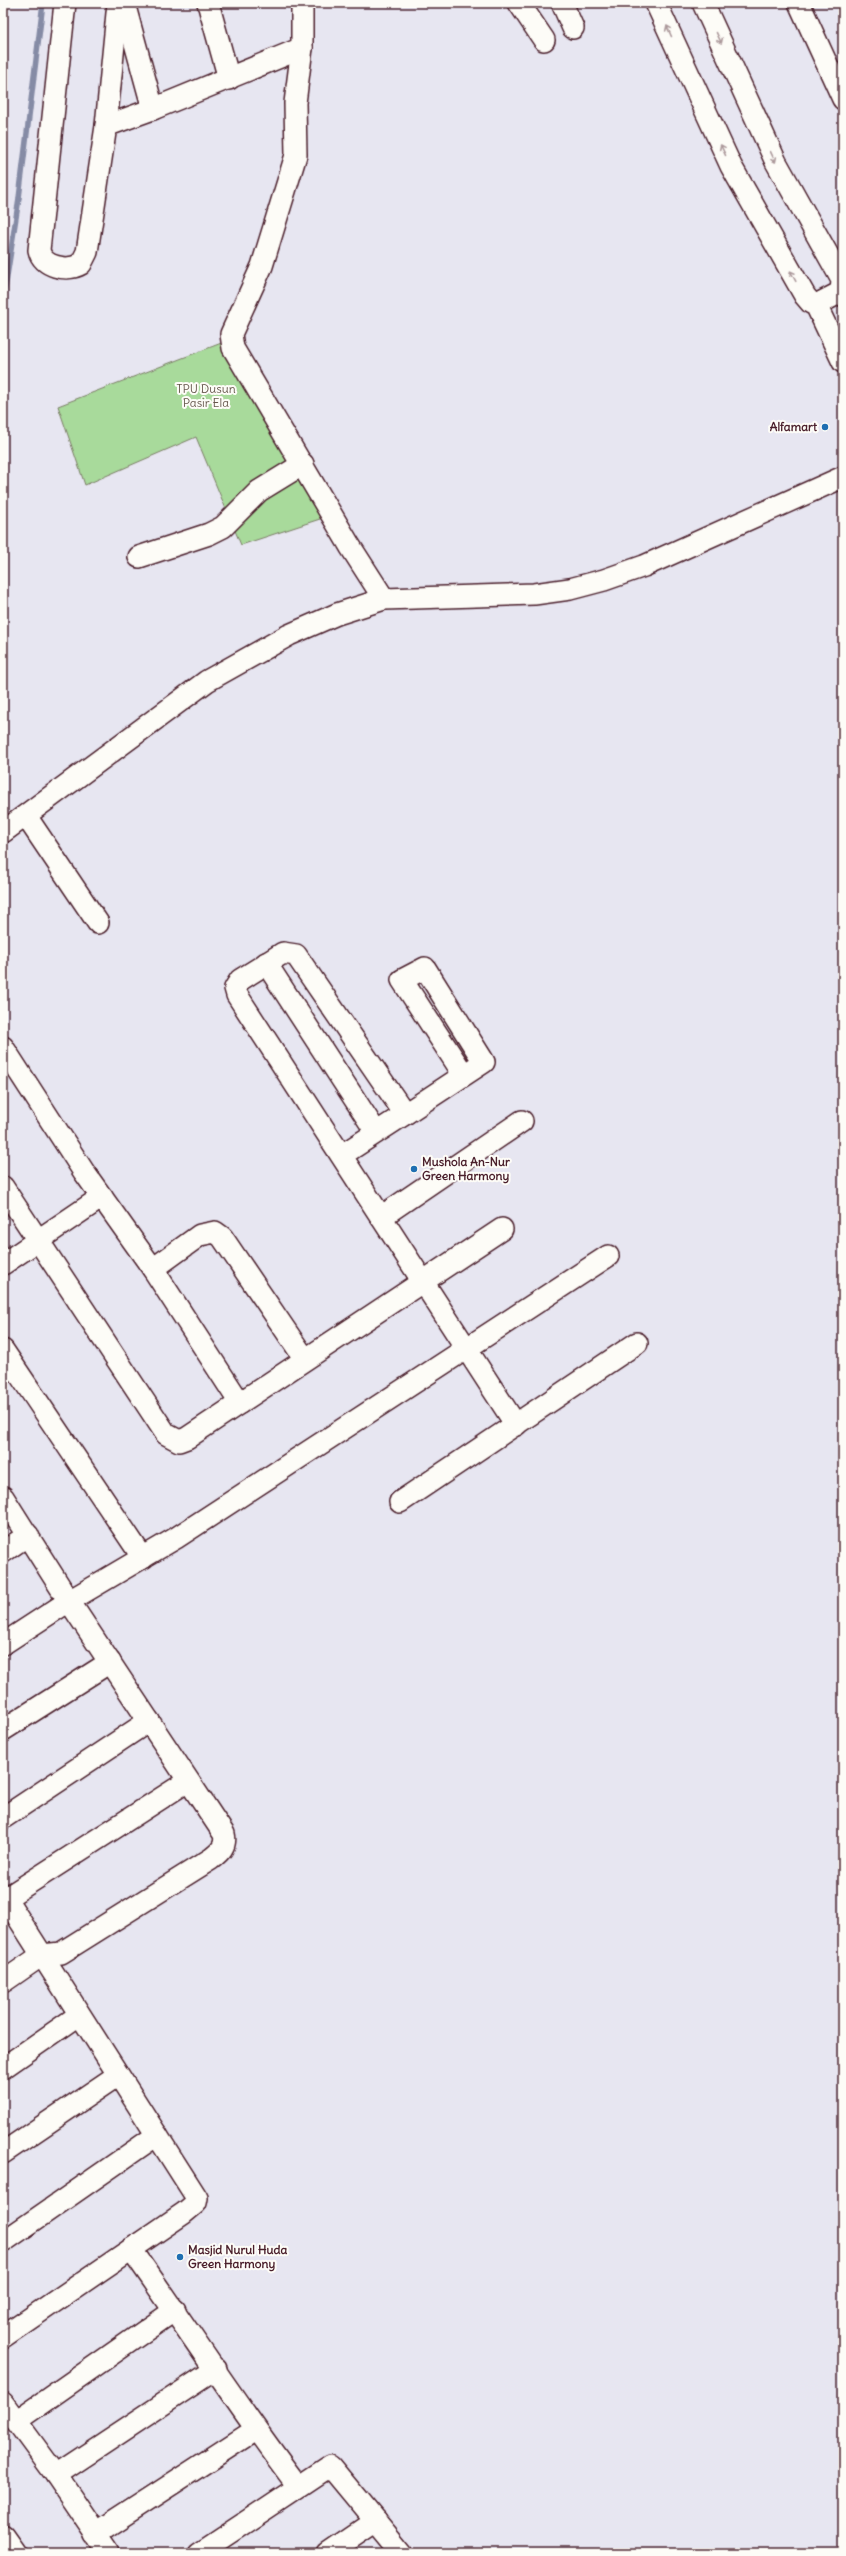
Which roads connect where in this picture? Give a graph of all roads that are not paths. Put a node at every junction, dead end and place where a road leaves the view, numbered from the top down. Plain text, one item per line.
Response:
1 (65, 3) edge
2 (118, 3) edge
3 (124, 3) edge
4 (208, 3) edge
5 (302, 3) edge
6 (519, 3) edge
7 (562, 3) edge
8 (656, 3) edge
9 (702, 3) edge
10 (799, 3) edge
11 (573, 28) dead end
12 (544, 40) dead end
13 (302, 48) junction
14 (229, 79) junction
15 (843, 99) edge
16 (154, 109) junction
17 (106, 126) junction
18 (816, 305) junction
19 (843, 362) edge
20 (303, 464) junction
21 (843, 478) edge
22 (139, 557) dead end
23 (384, 599) junction
24 (26, 816) junction
25 (3, 832) edge
26 (98, 923) dead end
27 (266, 963) junction
28 (3, 1047) edge
29 (464, 1075) junction
30 (405, 1114) junction
31 (522, 1121) dead end
32 (376, 1132) junction
33 (342, 1155) junction
34 (3, 1187) edge
35 (102, 1197) junction
36 (381, 1217) junction
37 (502, 1229) dead end
38 (38, 1240) junction
39 (608, 1256) dead end
40 (3, 1264) edge
41 (153, 1269) junction
42 (422, 1281) junction
43 (637, 1343) dead end
44 (467, 1348) junction
45 (3, 1350) edge
46 (304, 1360) junction
47 (240, 1403) junction
48 (516, 1424) junction
49 (3, 1497) edge
50 (400, 1502) dead end
51 (28, 1535) junction
52 (3, 1552) edge
53 (143, 1558) junction
54 (69, 1601) junction
55 (3, 1644) edge
56 (110, 1662) junction
57 (149, 1721) junction
58 (3, 1730) edge
59 (188, 1781) junction
60 (3, 1818) edge
61 (4, 1896) edge
62 (42, 1955) junction
63 (3, 1982) edge
64 (79, 2015) junction
65 (3, 2068) edge
66 (118, 2075) junction
67 (157, 2135) junction
68 (3, 2153) edge
69 (3, 2242) edge
70 (130, 2249) junction
71 (175, 2310) junction
72 (3, 2337) edge
73 (216, 2369) junction
74 (3, 2403) edge
75 (16, 2421) junction
76 (255, 2430) junction
77 (56, 2475) junction
78 (298, 2486) junction
79 (376, 2521) junction
80 (96, 2534) junction
81 (3, 2536) edge
82 (15, 2553) edge
83 (109, 2553) edge
84 (198, 2553) edge
85 (329, 2553) edge
86 (402, 2553) edge

1 - 17 street
2 - 17 street
3 - 16 street
4 - 14 street
5 - 13 street
6 - 12 street
7 - 11 street
18 -> 8 street
9 -> 18 street
10 - 15 street
13 - 14 street
13 - 20 street
14 - 16 street
16 - 17 street
18 - 19 street
20 - 22 street
20 - 23 street
21 - 23 street
23 - 24 street
24 - 25 street
24 - 26 street
27 - 30 street
27 - 32 street
27 - 33 street
28 - 35 street
29 - 29 street
29 - 30 street
30 - 32 street
31 - 36 street
32 - 33 street
33 - 36 street
34 - 38 street
35 - 38 street
35 - 41 street
36 - 42 street
37 - 42 street
38 - 40 street
38 - 47 street
39 - 44 street
41 - 46 street
41 - 47 street
42 - 44 street
42 - 46 street
43 - 48 street
44 - 48 street
44 - 53 street
45 - 53 street
46 - 47 street
48 - 50 street
49 - 51 street
51 - 52 street
51 - 54 street
53 - 54 street
54 - 55 street
54 - 56 street
56 - 57 street
56 - 58 street
57 - 59 street
57 - 60 street
59 - 61 street
59 - 62 street
61 - 62 street
62 - 63 street
62 - 64 street
64 - 65 street
64 - 66 street
66 - 67 street
66 - 68 street
67 - 69 street
67 - 70 street
70 - 71 street
70 - 72 street
71 - 73 street
71 - 75 street
73 - 76 street
73 - 77 street
74 - 75 street
75 - 77 street
76 - 78 street
76 - 80 street
77 - 80 street
78 - 79 street
78 - 84 street
79 - 85 street
79 - 86 street
80 - 83 street
81 - 82 street

